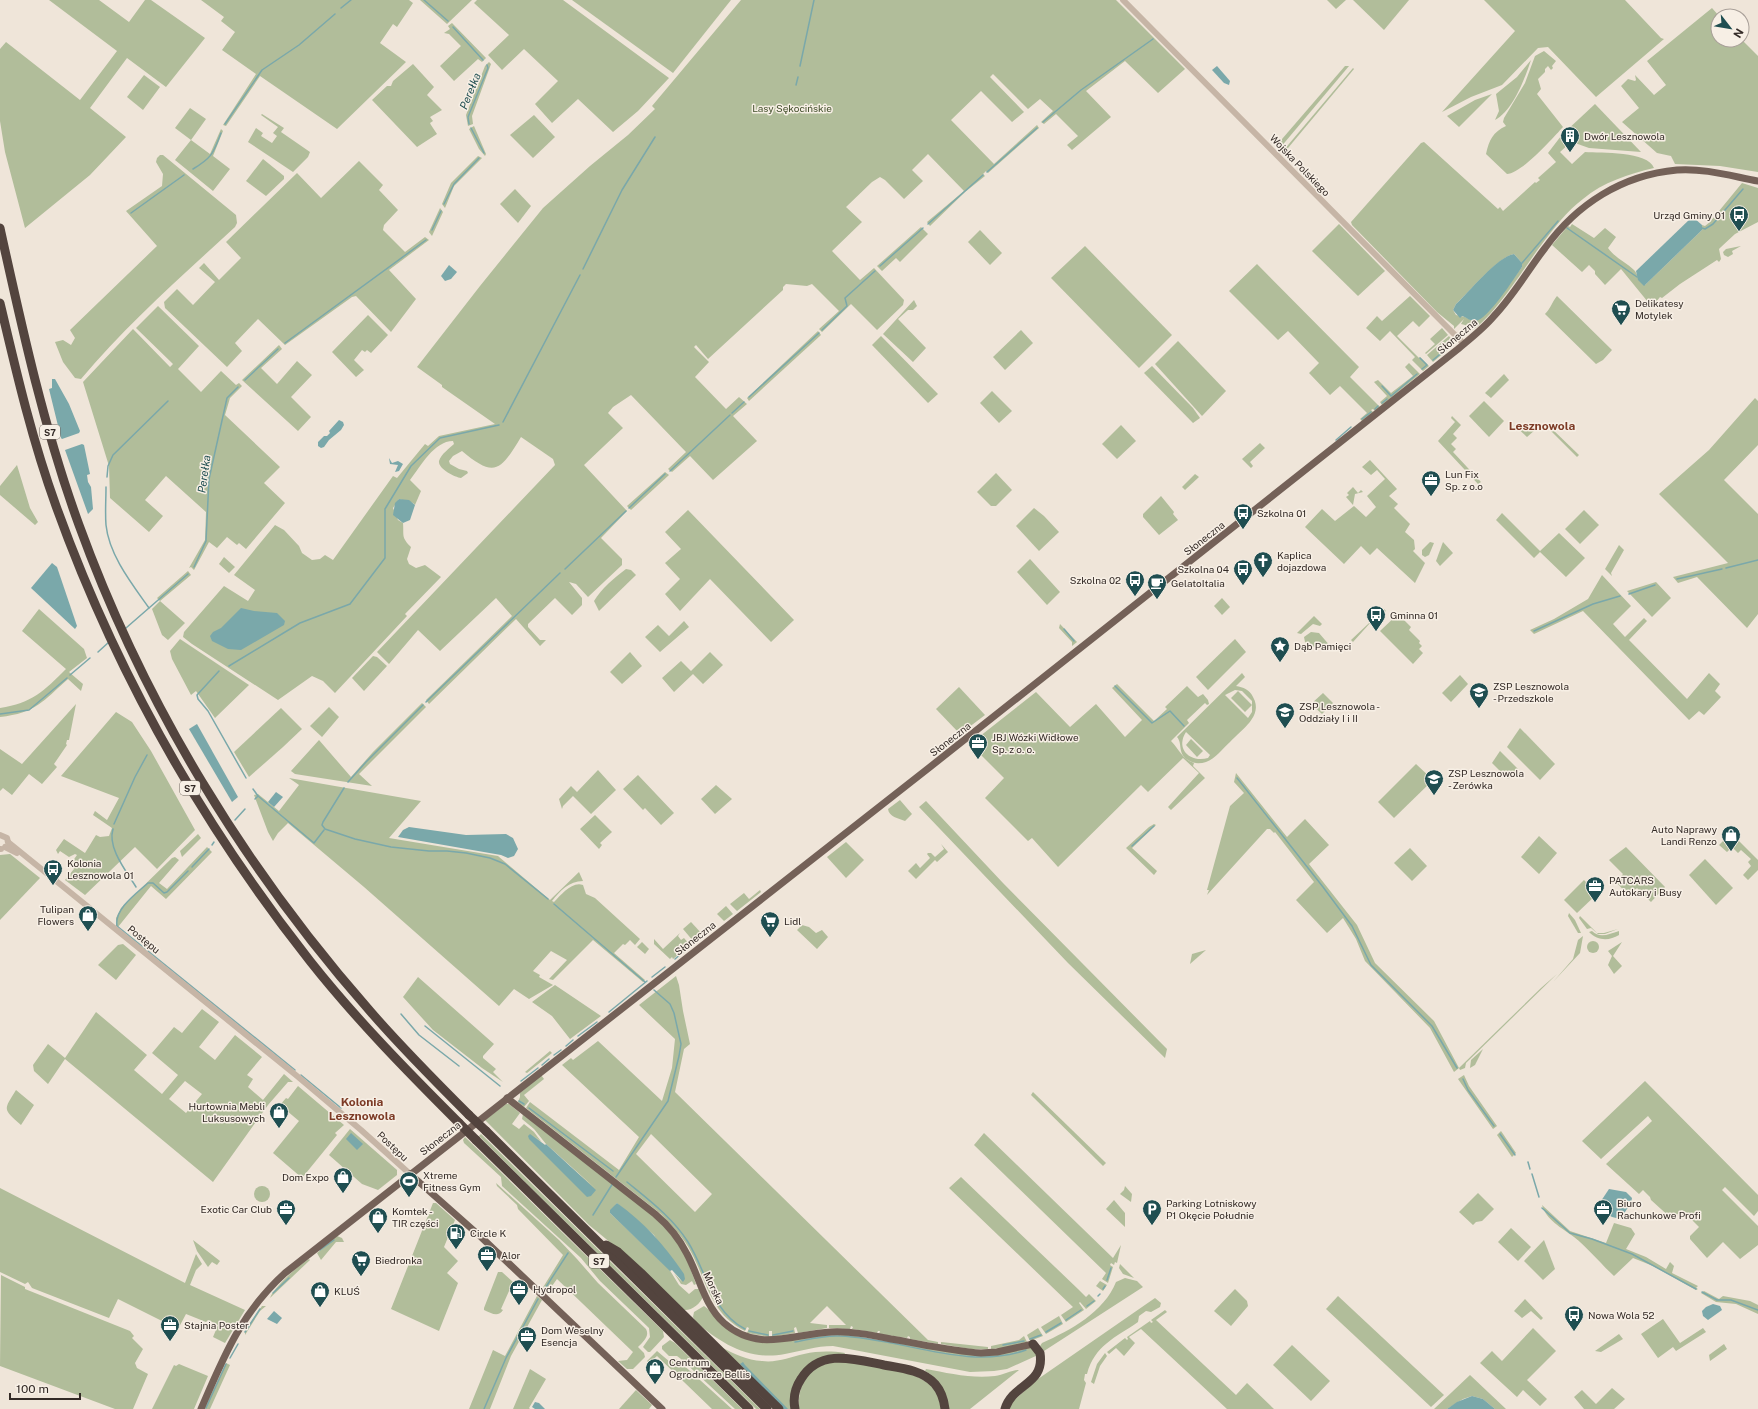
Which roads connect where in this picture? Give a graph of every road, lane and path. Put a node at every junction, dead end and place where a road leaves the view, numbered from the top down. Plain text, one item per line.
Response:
1 (1123, 0) edge
2 (1758, 180) edge
3 (0, 228) edge
4 (0, 303) edge
5 (1464, 344) junction
6 (0, 835) edge
7 (3, 847) edge
8 (507, 1098) junction
9 (410, 1174) junction
10 (590, 1235) junction
11 (1033, 1344) joint
12 (201, 1409) edge
13 (662, 1409) edge
14 (749, 1409) edge
15 (767, 1409) edge
16 (779, 1409) edge
17 (795, 1409) edge
18 (945, 1409) edge
19 (1005, 1409) edge

1 - 5 street, Wojska Polskiego
2 - 5 main road, Słoneczna
3 - 10 highway, S7, bridge
4 - 14 highway, S7, bridge
5 - 8 main road, Słoneczna
6 - 7 street
7 - 9 street, Postępu
8 - 9 main road, Słoneczna
8 - 11 main road, Morska
9 - 12 main road, Słoneczna
9 - 13 main road, Postępu
10 - 15 highway, S7
10 - 16 highway
11 - 19 highway
17 - 18 highway

